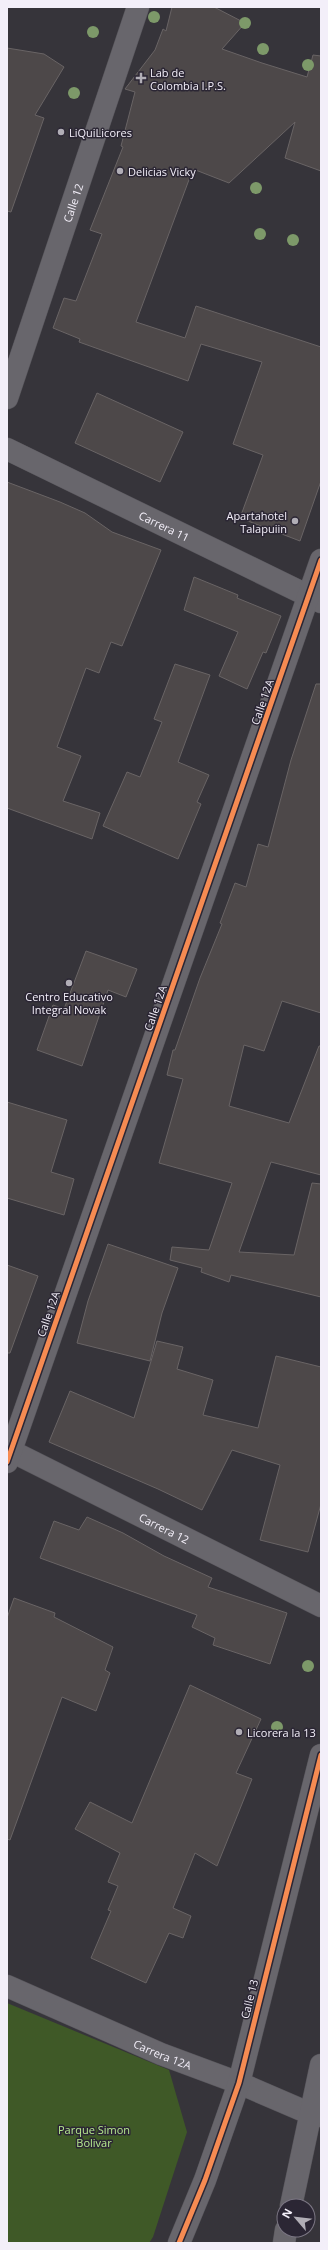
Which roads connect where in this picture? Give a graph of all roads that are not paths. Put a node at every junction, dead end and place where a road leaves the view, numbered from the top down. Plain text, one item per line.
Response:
1 (138, 7) edge
2 (7, 398) edge
3 (7, 449) edge
4 (321, 560) edge
5 (315, 599) edge
6 (8, 1454) edge
7 (321, 1606) edge
8 (321, 1755) edge
9 (7, 1986) edge
10 (321, 2064) edge
11 (239, 2082) junction
12 (316, 2115) edge
13 (293, 2198) edge
14 (179, 2243) edge

1 - 2 street, Calle 12
3 - 5 street, Carrera 11
4 - 5 street, Calle 12A
5 - 6 street, Calle 12A
6 - 7 street, Carrera 12
8 - 11 street, Calle 13
9 - 11 street, Carrera 12A
10 - 12 street
11 - 12 street, Carrera 12A
11 - 14 street, Calle 13
12 - 13 street

